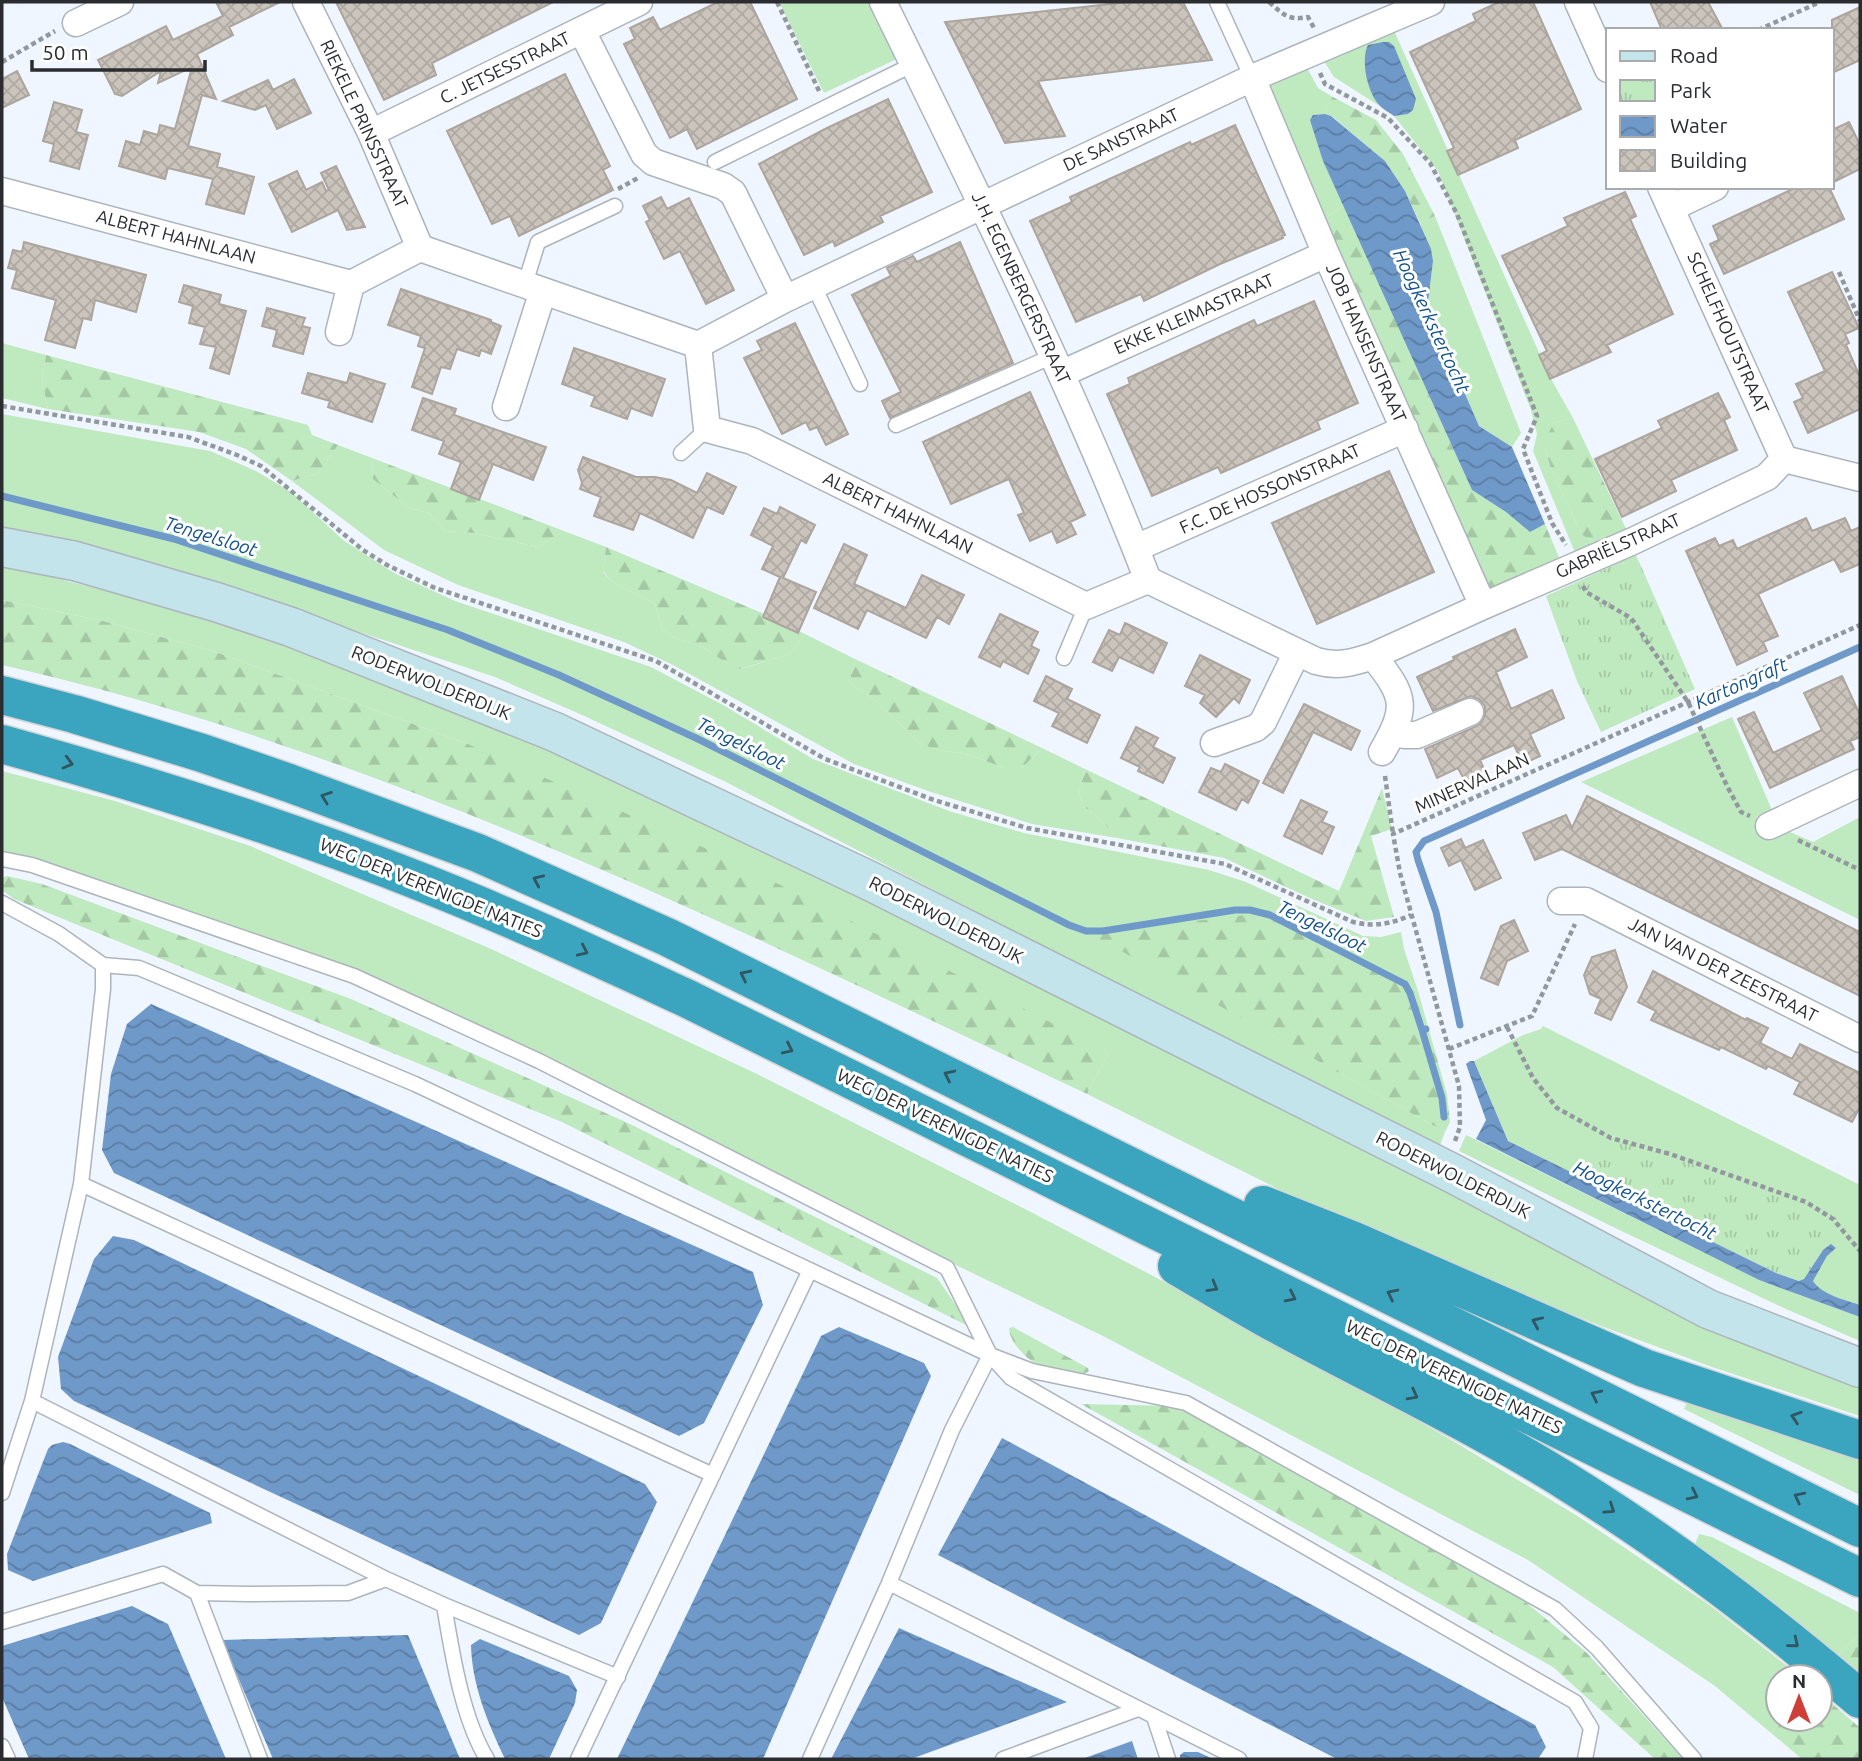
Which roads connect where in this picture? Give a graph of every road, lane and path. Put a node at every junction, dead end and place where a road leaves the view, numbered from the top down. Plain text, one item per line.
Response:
1 (120, 2) edge
2 (306, 2) edge
3 (639, 2) edge
4 (777, 2) edge
5 (883, 2) edge
6 (1217, 2) edge
7 (1269, 2) edge
8 (1431, 2) edge
9 (1578, 2) edge
10 (1820, 2) edge
11 (76, 23) joint
12 (1762, 28) edge
13 (582, 30) junction
14 (1317, 51) junction
15 (2, 62) edge
16 (914, 64) junction
17 (1606, 65) edge
18 (1252, 78) junction
19 (826, 106) junction
20 (371, 133) junction
21 (715, 162) dead end
22 (661, 165) junction
23 (1706, 189) edge
24 (2, 191) edge
25 (1666, 198) edge
26 (615, 206) joint
27 (983, 206) junction
28 (420, 248) junction
29 (1326, 254) junction
30 (1839, 272) dead end
31 (351, 284) junction
32 (814, 286) junction
33 (534, 288) junction
34 (785, 299) junction
35 (1860, 321) edge
36 (339, 332) dead end
37 (698, 345) junction
38 (1057, 365) junction
39 (860, 384) dead end
40 (2, 406) edge
41 (506, 407) dead end
42 (896, 425) dead end
43 (706, 429) junction
44 (1405, 429) junction
45 (681, 453) dead end
46 (1784, 458) junction
47 (1860, 478) edge
48 (2, 547) edge
49 (1136, 548) junction
50 (1574, 566) junction
51 (1148, 580) junction
52 (1086, 606) junction
53 (1483, 606) junction
54 (1860, 625) edge
55 (1297, 652) junction
56 (1373, 656) junction
57 (1064, 658) dead end
58 (2, 695) edge
59 (1689, 704) junction
60 (1470, 712) dead end
61 (1700, 728) dead end
62 (1395, 729) junction
63 (1214, 743) dead end
64 (2, 744) edge
65 (1382, 752) joint
66 (1860, 783) edge
67 (1769, 826) dead end
68 (1393, 834) junction
69 (2, 859) edge
70 (1574, 901) joint
71 (2, 903) edge
72 (1411, 915) junction
73 (103, 965) junction
74 (1507, 1027) junction
75 (1860, 1039) edge
76 (1449, 1049) junction
77 (900, 1104) junction
78 (1010, 1105) junction
79 (1451, 1150) dead end
80 (81, 1184) junction
81 (1860, 1251) edge
82 (810, 1270) junction
83 (990, 1355) junction
84 (1860, 1368) edge
85 (32, 1401) junction
86 (1860, 1440) edge
87 (713, 1475) junction
88 (2, 1493) edge
89 (1860, 1528) edge
90 (1860, 1578) edge
91 (386, 1579) junction
92 (889, 1583) junction
93 (197, 1593) junction
94 (444, 1605) junction
95 (2, 1622) edge
96 (618, 1677) junction
97 (1860, 1699) edge
98 (1138, 1709) junction
99 (1154, 1717) junction
100 (2, 1746) edge
101 (8, 1759) edge
102 (260, 1759) edge
103 (487, 1759) edge
104 (579, 1759) edge
105 (810, 1759) edge
106 (1003, 1759) edge
107 (1168, 1759) edge
108 (1239, 1759) edge
109 (1585, 1759) edge
110 (1694, 1759) edge

1 - 11 street
2 - 20 street, RIEKELE PRINSSTRAAT
3 - 13 street, C. JETSESSTRAAT
4 - 19 path
5 - 16 street, J.H. EGENBERGERSTRAAT
6 - 18 lane
7 - 14 path
8 - 14 street, DE SANSTRAAT
9 - 17 street
10 - 12 path
11 - 15 path
13 - 20 street, C. JETSESSTRAAT
13 - 22 street
14 - 18 street, DE SANSTRAAT
14 - 50 path
16 - 19 lane
16 - 27 street, J.H. EGENBERGERSTRAAT
18 - 27 street, DE SANSTRAAT
18 - 29 street, JOB HANSENSTRAAT
19 - 21 lane
20 - 28 street, RIEKELE PRINSSTRAAT
22 - 26 path
22 - 34 street
23 - 25 street, SCHELFHOUTSTRAAT
24 - 31 street, ALBERT HAHNLAAN
25 - 46 street, SCHELFHOUTSTRAAT
26 - 33 lane
27 - 32 street, DE SANSTRAAT
27 - 38 street, J.H. EGENBERGERSTRAAT
28 - 31 street
28 - 33 street
29 - 38 street, EKKE KLEIMASTRAAT
29 - 44 street, JOB HANSENSTRAAT
30 - 35 path
31 - 36 street
32 - 34 street, DE SANSTRAAT
32 - 39 lane
33 - 37 street
33 - 41 street
34 - 37 street, DE SANSTRAAT
37 - 43 street
38 - 42 lane
38 - 49 street, J.H. EGENBERGERSTRAAT
40 - 72 path
43 - 45 lane
43 - 52 street, ALBERT HAHNLAAN
44 - 49 street, F.C. DE HOSSONSTRAAT
44 - 53 street, JOB HANSENSTRAAT
46 - 47 street
46 - 50 street, GABRIËLSTRAAT
48 - 84 street, RODERWOLDERDIJK
49 - 51 street, J.H. EGENBERGERSTRAAT
50 - 53 street, GABRIËLSTRAAT
50 - 59 path
51 - 52 street
51 - 55 street
52 - 57 lane
53 - 56 street, GABRIËLSTRAAT
54 - 59 path, MINERVALAAN
55 - 56 street
55 - 63 street
56 - 62 street
78 -> 58 highway
59 - 61 path
59 - 68 path, MINERVALAAN
60 - 62 street
62 - 65 street
64 -> 77 highway, WEG DER VERENIGDE NATIES
65 - 68 path
66 - 67 street
68 - 72 path
69 - 83 lane
70 - 74 path
70 - 75 street, JAN VAN DER ZEESTRAAT
71 - 73 lane
72 - 76 path
73 - 80 lane
73 - 82 lane
74 - 76 path
74 - 81 path
76 - 79 path
77 -> 90 highway, WEG DER VERENIGDE NATIES
77 -> 97 highway
86 -> 78 highway
89 -> 78 highway
80 - 85 lane
80 - 87 lane
82 - 83 lane
82 - 87 lane
83 - 92 lane
83 - 109 lane
83 - 110 lane
85 - 88 lane
85 - 91 lane
87 - 96 lane
91 - 93 lane
91 - 94 lane
92 - 98 lane
92 - 105 lane
93 - 95 lane
93 - 102 lane
94 - 96 lane
94 - 103 lane
96 - 104 lane
98 - 99 lane
98 - 106 lane
99 - 107 lane
99 - 108 lane
100 - 101 lane

